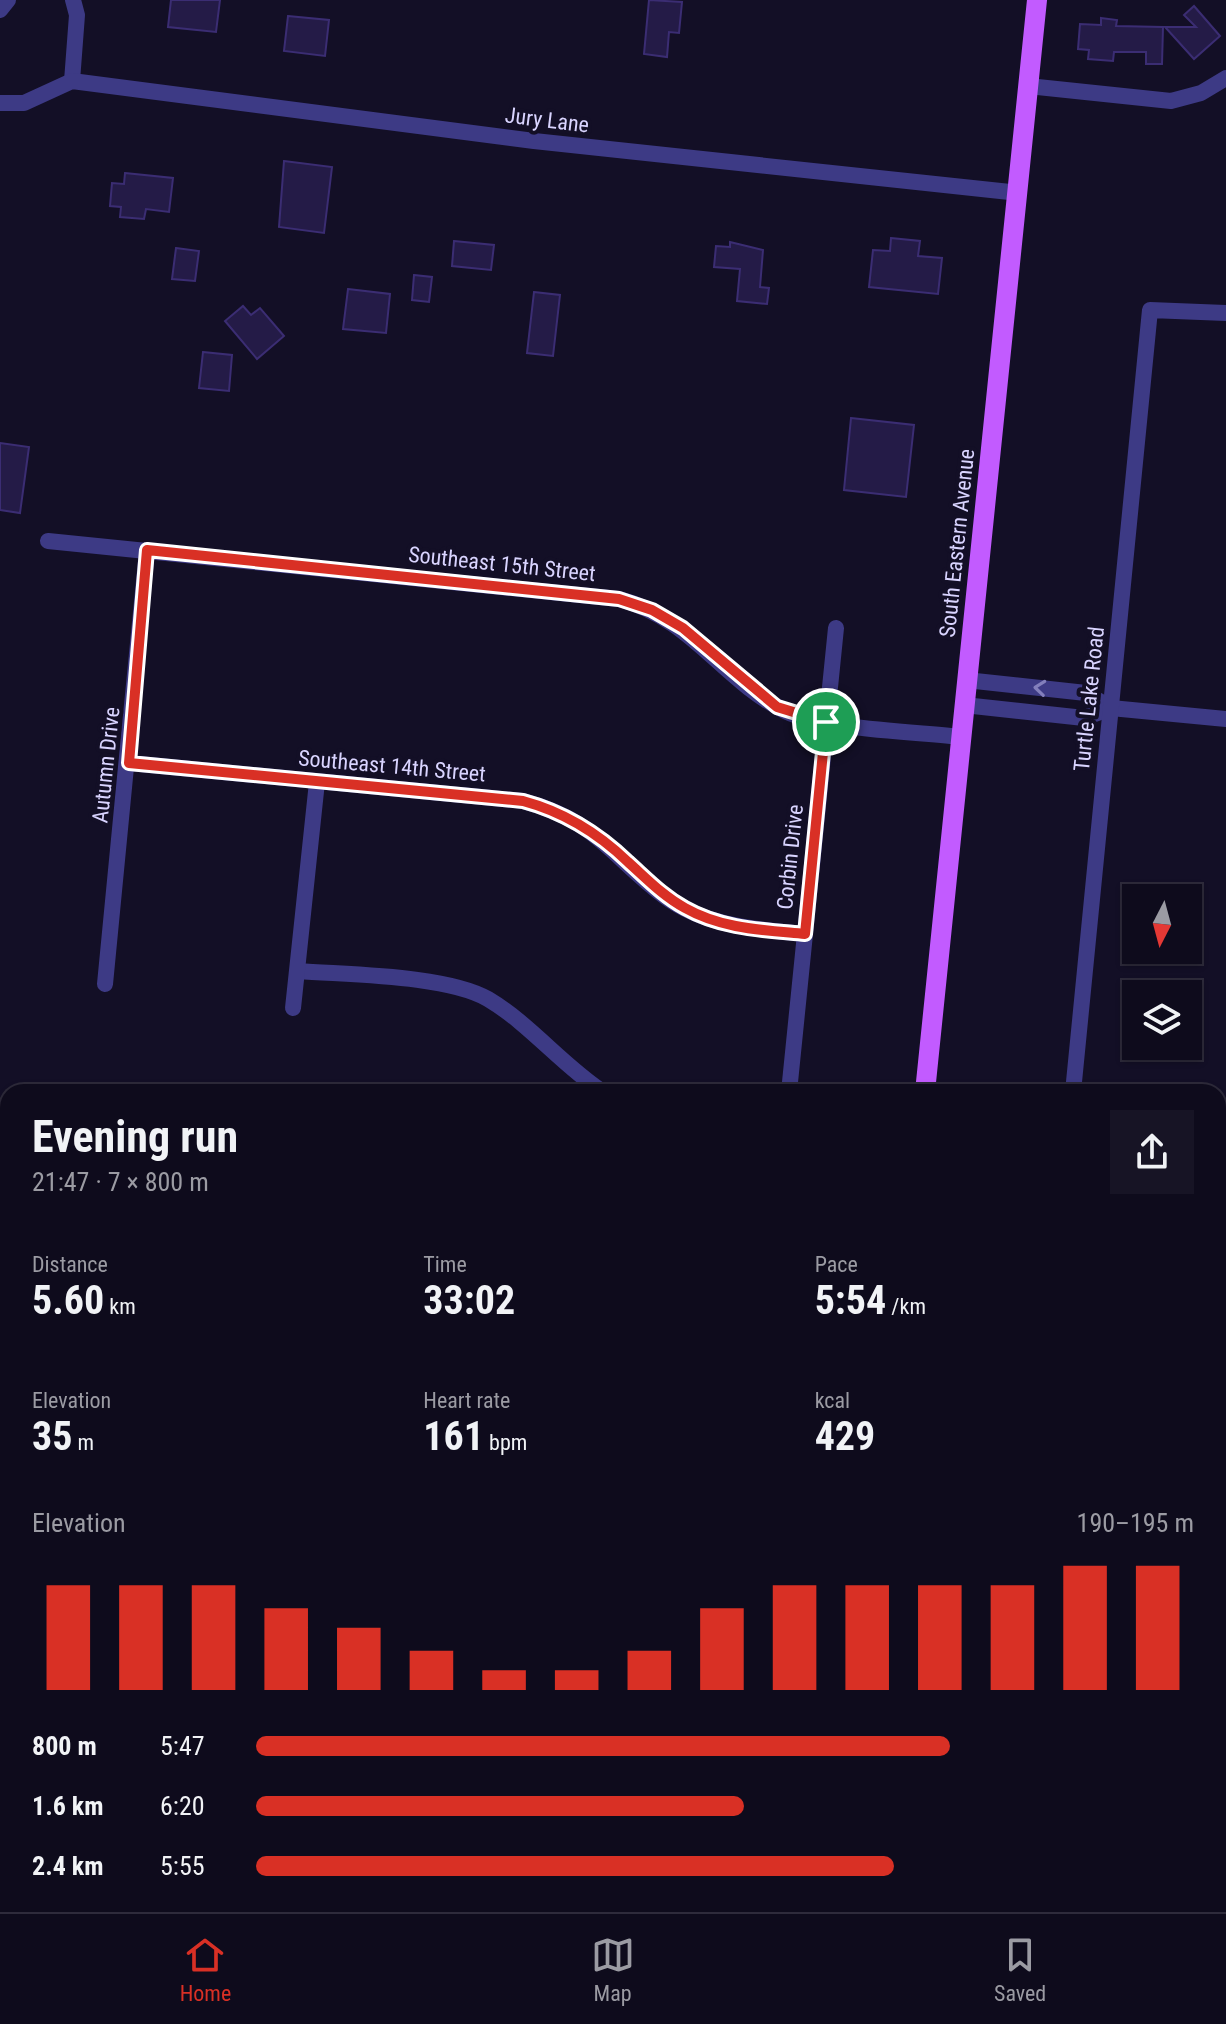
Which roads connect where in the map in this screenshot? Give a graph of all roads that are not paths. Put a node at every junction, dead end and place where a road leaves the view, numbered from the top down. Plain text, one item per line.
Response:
1 (8, 0) edge
2 (73, 0) edge
3 (1037, 0) edge
4 (0, 10) edge
5 (1226, 78) edge
6 (72, 81) junction
7 (1028, 86) junction
8 (0, 103) edge
9 (1019, 193) junction
10 (1226, 313) edge
11 (48, 541) dead end
12 (147, 550) junction
13 (836, 628) dead end
14 (966, 680) junction
15 (964, 705) junction
16 (1111, 708) junction
17 (1226, 719) edge
18 (826, 722) junction
19 (961, 737) junction
20 (129, 763) junction
21 (317, 782) junction
22 (805, 934) junction
23 (299, 971) junction
24 (105, 984) dead end
25 (293, 1008) dead end
26 (593, 1084) edge
27 (790, 1084) edge
28 (926, 1084) edge
29 (1074, 1084) edge

1 - 4 street
2 - 6 street
3 - 7 main road, South Eastern Avenue
5 - 7 street
6 - 8 street
6 - 9 street, Jury Lane
7 - 9 main road, South Eastern Avenue
9 - 14 main road, South Eastern Avenue
10 - 16 street, Turtle Lake Road
11 - 12 street, Southeast 15th Street
12 - 18 street, Southeast 15th Street
12 - 20 street, Autumn Drive
13 - 18 street, Corbin Drive
14 - 15 main road, South Eastern Avenue
16 -> 14 street
15 - 16 street
15 - 19 main road, South Eastern Avenue
16 - 17 street
16 - 29 street, Turtle Lake Road
18 - 19 street, Southeast 15th Street
18 - 22 street, Corbin Drive
19 - 28 main road, South Eastern Avenue
20 - 21 street, Southeast 14th Street
20 - 24 street, Autumn Drive
21 - 22 street, Southeast 14th Street
21 - 23 street
22 - 27 street, Corbin Drive
23 - 25 street
23 - 26 street

